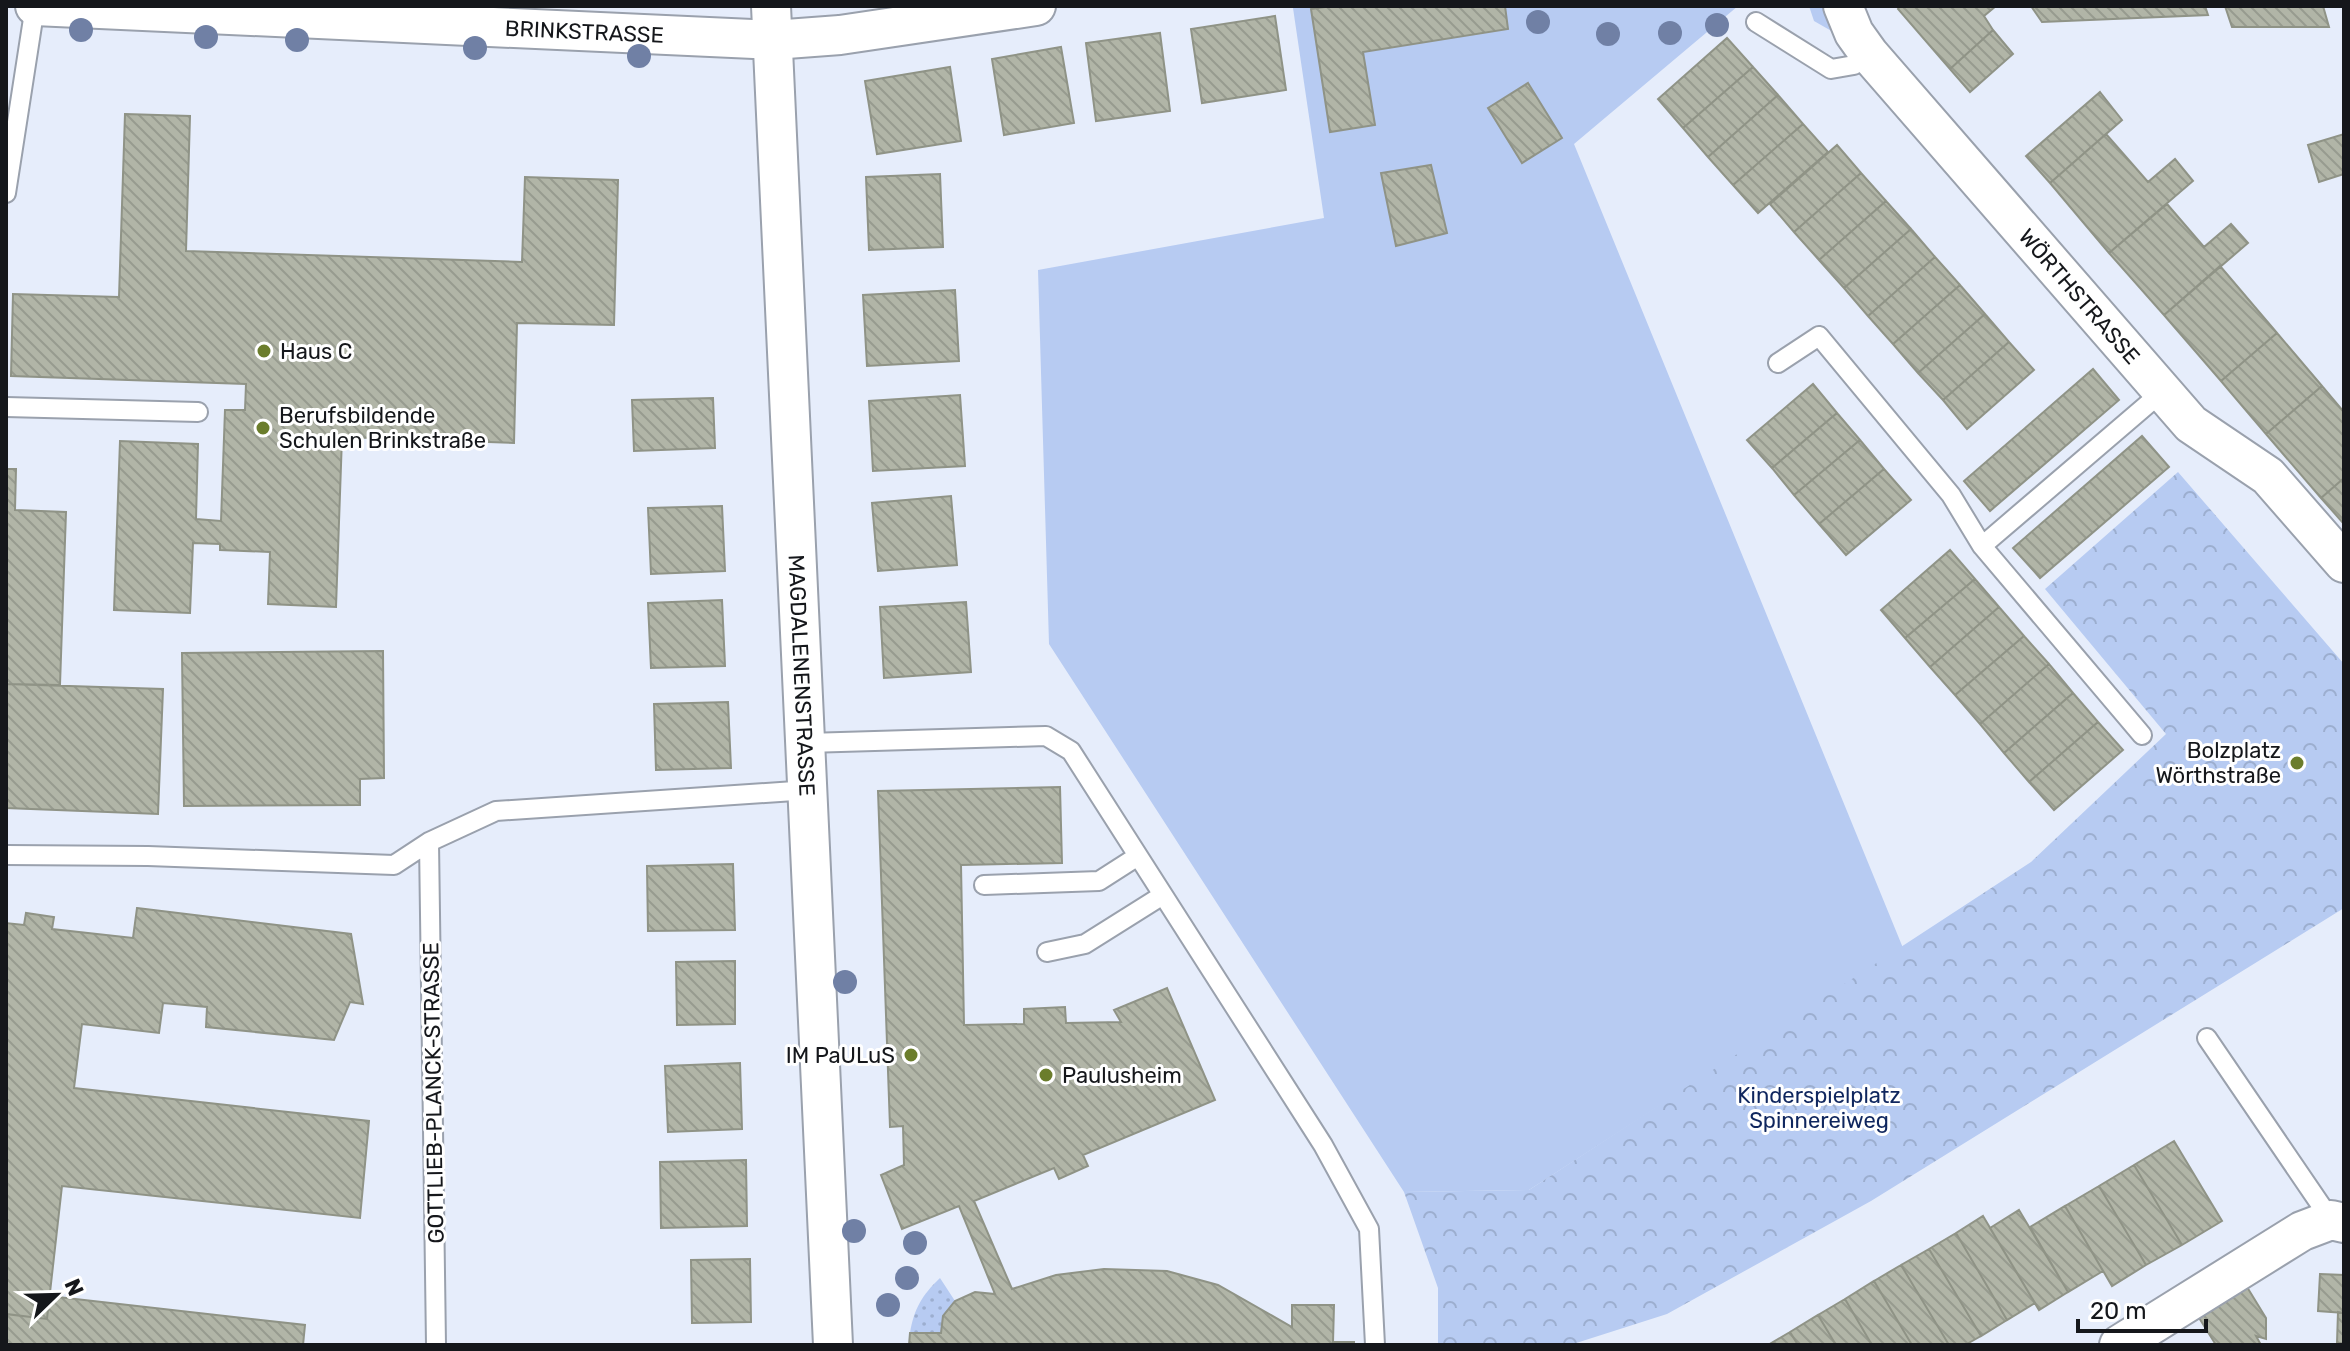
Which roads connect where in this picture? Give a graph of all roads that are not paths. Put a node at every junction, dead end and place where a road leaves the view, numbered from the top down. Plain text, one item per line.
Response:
1 (35, 6) edge
2 (1036, 6) edge
3 (1843, 6) edge
4 (152, 8) edge
5 (445, 14) edge
6 (1756, 22) dead end
7 (772, 23) edge
8 (1869, 54) junction
9 (6, 193) edge
10 (1778, 363) dead end
11 (2162, 392) junction
12 (6, 407) edge
13 (198, 412) dead end
14 (1982, 546) junction
15 (2344, 563) edge
16 (2142, 735) dead end
17 (807, 743) junction
18 (809, 790) junction
19 (429, 842) junction
20 (6, 855) edge
21 (1138, 856) junction
22 (984, 885) dead end
23 (1163, 895) junction
24 (1047, 952) dead end
25 (2207, 1038) dead end
26 (2338, 1222) edge
27 (436, 1345) edge
28 (833, 1345) edge
29 (1375, 1345) edge
30 (2119, 1345) edge

1 - 4 street, BRINKSTRASSE
1 - 9 lane
2 - 7 street, BRINKSTRASSE
3 - 8 street, WÖRTHSTRASSE
4 - 5 street, BRINKSTRASSE
5 - 7 street, BRINKSTRASSE
6 - 8 lane
7 - 17 street, MAGDALENENSTRASSE
8 - 11 street, WÖRTHSTRASSE
10 - 14 lane
11 - 14 lane
11 - 15 street, WÖRTHSTRASSE
12 - 13 lane
14 - 16 lane
17 - 18 street, MAGDALENENSTRASSE
17 - 21 lane
18 - 19 lane
18 - 28 street, MAGDALENENSTRASSE
19 - 20 lane
19 - 27 lane, GOTTLIEB-PLANCK-STRASSE
21 - 22 lane
21 - 23 lane
23 - 24 lane
23 - 29 lane
25 - 26 lane
26 - 30 street

